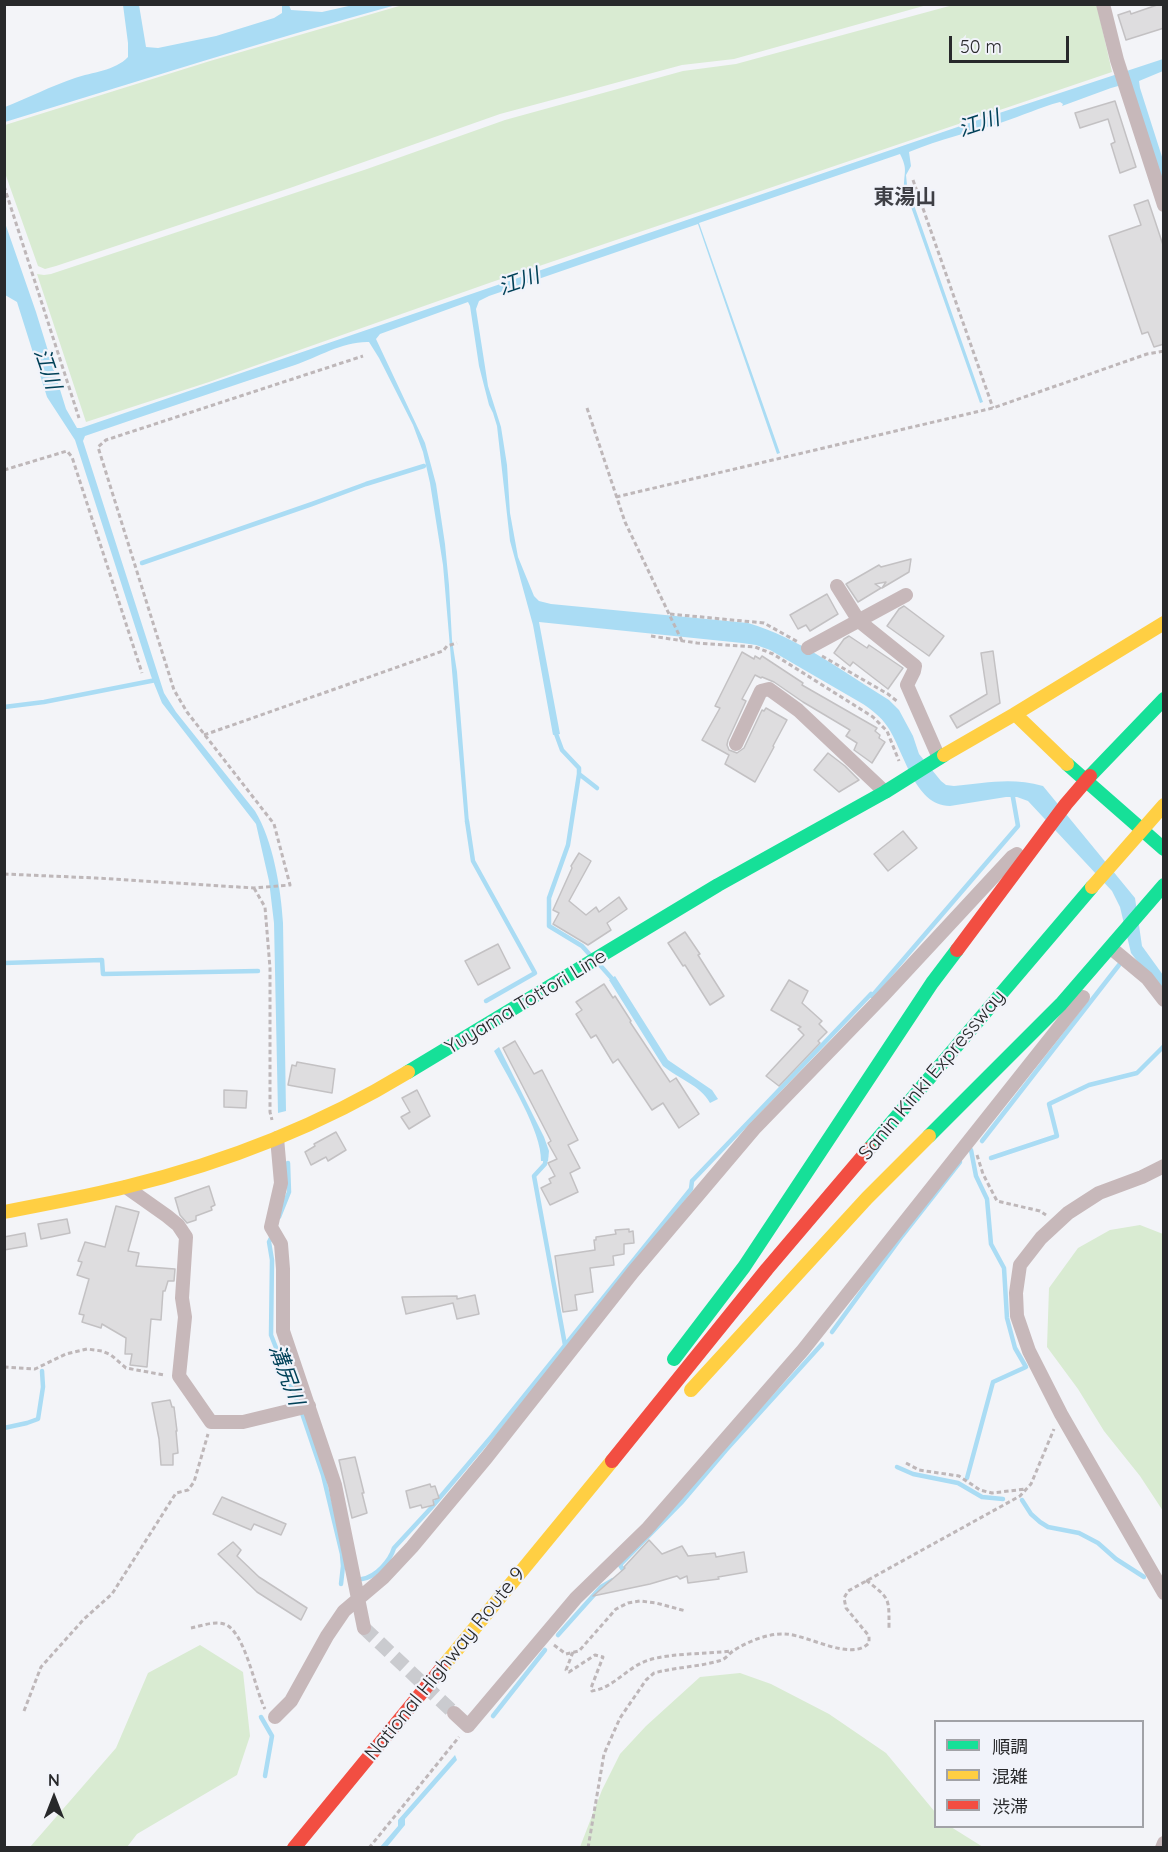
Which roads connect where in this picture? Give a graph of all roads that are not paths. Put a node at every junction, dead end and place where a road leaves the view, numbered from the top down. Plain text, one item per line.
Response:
1 (1103, 4) edge
2 (1164, 205) edge
3 (837, 585) dead end
4 (906, 594) dead end
5 (860, 621) junction
6 (1164, 623) edge
7 (808, 648) road end
8 (1164, 699) edge
9 (1015, 714) junction
10 (736, 744) dead end
11 (939, 758) junction
12 (1085, 781) junction
13 (885, 792) junction
14 (1164, 805) edge
15 (1164, 822) edge
16 (1035, 845) junction
17 (1164, 849) edge
18 (1164, 885) edge
19 (1095, 892) junction
20 (1111, 948) junction
21 (1164, 1000) edge
22 (277, 1138) junction
23 (1164, 1166) edge
24 (126, 1187) junction
25 (4, 1212) edge
26 (669, 1366) dead end
27 (656, 1385) dead end
28 (680, 1402) dead end
29 (309, 1406) junction
30 (664, 1420) dead end
31 (595, 1480) junction
32 (1164, 1593) edge
33 (358, 1599) junction
34 (364, 1628) tunnel mouth
35 (454, 1713) tunnel mouth
36 (275, 1717) road end
37 (1164, 1843) edge
38 (294, 1848) edge
39 (1162, 1848) edge

1 - 2 street
3 - 5 street
4 - 5 street
5 - 7 street
5 - 11 street
6 - 9 main road, Yuyama Tottori Line
8 - 12 main road
9 - 11 main road, Yuyama Tottori Line
9 - 12 main road
10 - 13 street
11 - 13 main road, Yuyama Tottori Line
12 - 16 main road
12 - 17 main road
13 - 22 main road, Yuyama Tottori Line
14 - 19 main road, Sanin Kinki Expressway, bridge
15 - 19 main road, Sanin Kinki Expressway
16 - 26 main road
16 - 33 street
18 - 20 main road
19 - 31 main road, Sanin Kinki Expressway
20 - 21 street
20 - 28 main road
20 - 35 street
22 - 24 main road, Yuyama Tottori Line
22 - 29 street
23 - 32 street
24 - 25 main road, Yuyama Tottori Line
24 - 29 street
27 - 31 main road
29 - 33 street
30 - 31 main road
31 - 38 main road, National Highway Route 9
33 - 34 street
33 - 36 street
37 - 39 street

